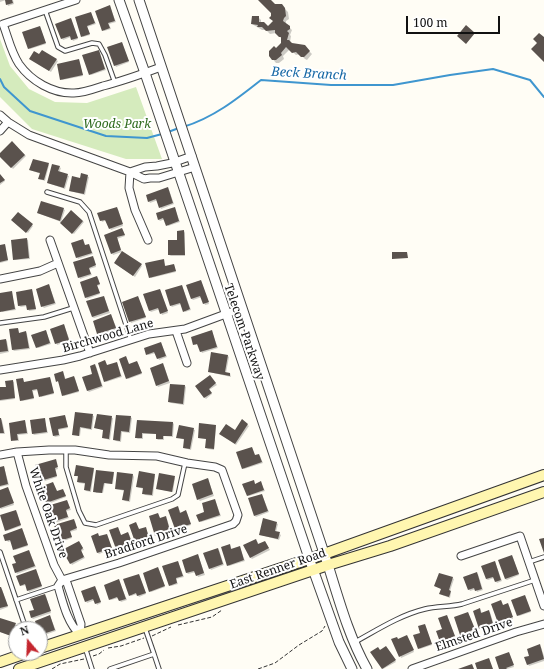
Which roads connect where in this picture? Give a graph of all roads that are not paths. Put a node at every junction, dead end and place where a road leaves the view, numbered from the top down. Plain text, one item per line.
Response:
1 (76, 0) edge
2 (119, 0) edge
3 (139, 0) edge
4 (45, 10) junction
5 (161, 67) junction
6 (145, 73) junction
7 (115, 83) junction
8 (0, 115) edge
9 (8, 122) junction
10 (0, 131) edge
11 (192, 156) junction
12 (175, 162) junction
13 (149, 167) junction
14 (195, 167) junction
15 (130, 172) junction
16 (178, 173) junction
17 (150, 178) junction
18 (47, 192) dead end
19 (50, 240) dead end
20 (148, 240) dead end
21 (58, 263) junction
22 (0, 279) edge
23 (73, 308) junction
24 (242, 308) junction
25 (226, 314) junction
26 (0, 323) edge
27 (176, 331) junction
28 (131, 340) junction
29 (90, 353) junction
30 (187, 363) dead end
31 (0, 370) edge
32 (66, 449) junction
33 (17, 452) junction
34 (0, 455) edge
35 (185, 463) junction
36 (544, 475) edge
37 (544, 492) edge
38 (0, 552) edge
39 (324, 554) junction
40 (461, 556) dead end
41 (544, 557) edge
42 (309, 558) junction
43 (529, 562) junction
44 (328, 565) junction
45 (313, 570) junction
46 (535, 580) junction
47 (60, 583) junction
48 (16, 600) junction
49 (544, 606) edge
50 (23, 621) edge
51 (544, 624) edge
52 (144, 627) junction
53 (80, 635) junction
54 (354, 642) junction
55 (48, 645) edge
56 (84, 647) junction
57 (154, 654) junction
58 (19, 669) edge
59 (92, 669) edge
60 (110, 669) edge
61 (159, 669) edge
62 (352, 669) edge
63 (367, 669) edge
64 (412, 669) edge

1 - 4 street
2 - 6 street, Telecom Parkway
3 - 5 street, Telecom Parkway
4 - 7 lane
4 - 7 street
5 - 6 street
5 - 11 street, Telecom Parkway
6 - 7 street
6 - 12 street, Telecom Parkway
8 - 9 street
9 - 10 street
9 - 15 street
11 - 12 street
11 - 14 street, Telecom Parkway
12 - 13 street
12 - 16 street, Telecom Parkway
13 - 15 street
13 - 17 street
14 - 16 street
14 - 24 street, Telecom Parkway
15 - 17 street
15 - 20 street
16 - 17 street
16 - 25 street, Telecom Parkway
18 - 28 lane
19 - 21 street
21 - 22 street
21 - 23 street
23 - 26 lane
23 - 29 street
24 - 25 street, Birchwood Lane
24 - 39 street, Telecom Parkway
25 - 27 street, Birchwood Lane
25 - 42 street, Telecom Parkway
27 - 28 street, Birchwood Lane
27 - 30 street
28 - 29 street, Birchwood Lane
29 - 31 street, Birchwood Lane
32 - 33 street
32 - 35 street
32 - 35 lane
33 - 34 street
33 - 47 street, White Oak Drive
35 - 47 street, Bradford Drive
36 - 39 main road, East Renner Road
37 - 44 main road, East Renner Road
38 - 48 lane
39 - 42 main road, East Renner Road
39 - 44 street, Telecom Parkway
40 - 43 street
41 - 43 lane
42 - 45 street, Telecom Parkway
42 - 53 main road, East Renner Road
43 - 46 street
44 - 45 main road, East Renner Road
44 - 54 street, Telecom Parkway
45 - 52 main road, East Renner Road
45 - 62 street, Telecom Parkway
46 - 49 street
46 - 54 lane
47 - 48 lane
47 - 53 street, White Oak Drive
47 - 53 street, White Oak Drive
48 - 50 lane
51 - 64 street, Elmsted Drive
52 - 56 main road, East Renner Road
52 - 57 lane
53 - 55 main road, East Renner Road
53 - 56 main road
54 - 63 street, Telecom Parkway
56 - 58 main road, East Renner Road
56 - 59 lane
57 - 60 lane
57 - 61 lane

